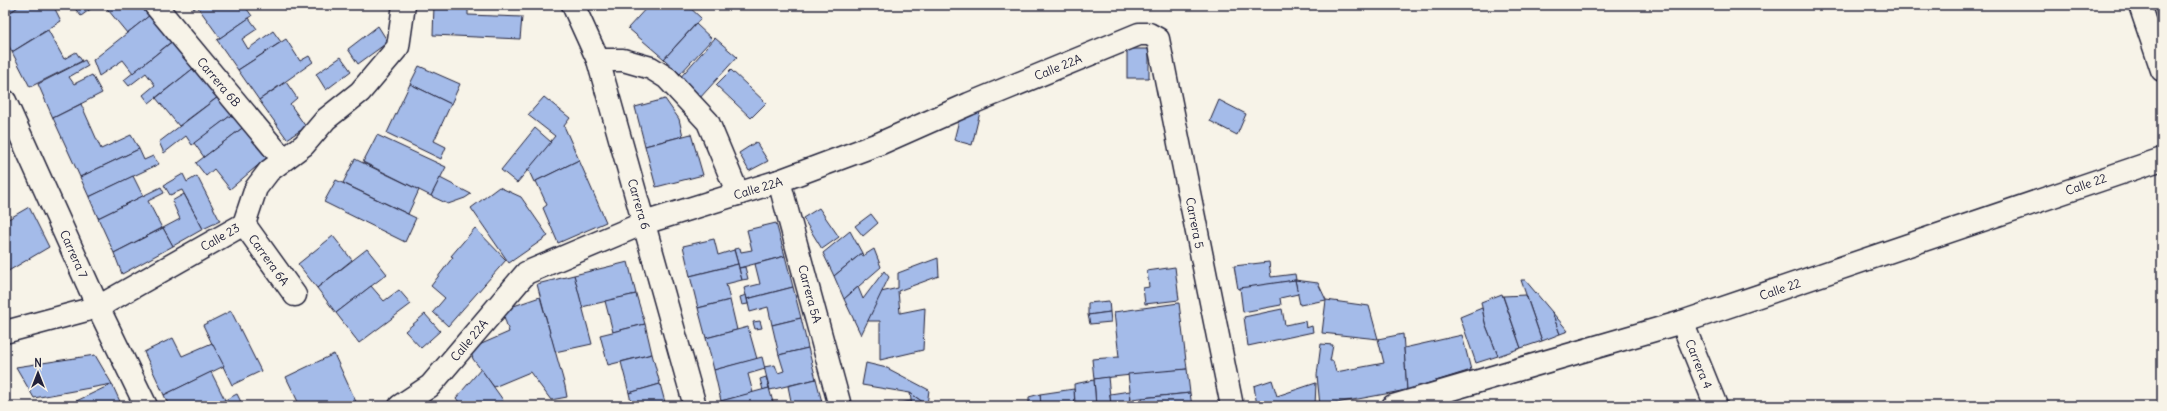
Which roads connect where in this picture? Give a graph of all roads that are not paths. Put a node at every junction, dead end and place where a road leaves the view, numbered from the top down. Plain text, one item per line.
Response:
1 (155, 5) edge
2 (404, 5) edge
3 (573, 5) edge
4 (2140, 5) edge
5 (1158, 39) joint
6 (598, 60) junction
7 (2162, 70) edge
8 (5, 101) edge
9 (283, 159) junction
10 (2162, 159) edge
11 (779, 181) junction
12 (738, 194) junction
13 (644, 223) junction
14 (244, 224) junction
15 (295, 296) dead end
16 (98, 307) junction
17 (1682, 322) junction
18 (5, 332) edge
19 (146, 406) edge
20 (400, 406) edge
21 (695, 406) edge
22 (840, 406) edge
23 (1232, 406) edge
24 (1393, 406) edge
25 (1716, 406) edge

1 - 9 street, Carrera 6B
2 - 9 street, Calle 23
3 - 6 street, Carrera 6
4 - 7 street
5 - 11 street, Calle 22A
5 - 23 street, Carrera 5
6 - 12 street
6 - 13 street, Carrera 6
8 - 16 street, Carrera 7
9 - 14 street, Calle 23
10 - 17 street, Calle 22
11 - 12 street, Calle 22A
11 - 22 street, Carrera 5A
12 - 13 street, Calle 22A
13 - 20 street, Calle 22A
13 - 21 street, Carrera 6
14 - 15 street, Carrera 6A
14 - 16 street, Calle 23
16 - 18 street, Calle 23
16 - 19 street, Carrera 7
17 - 24 street, Calle 22
17 - 25 street, Carrera 4

